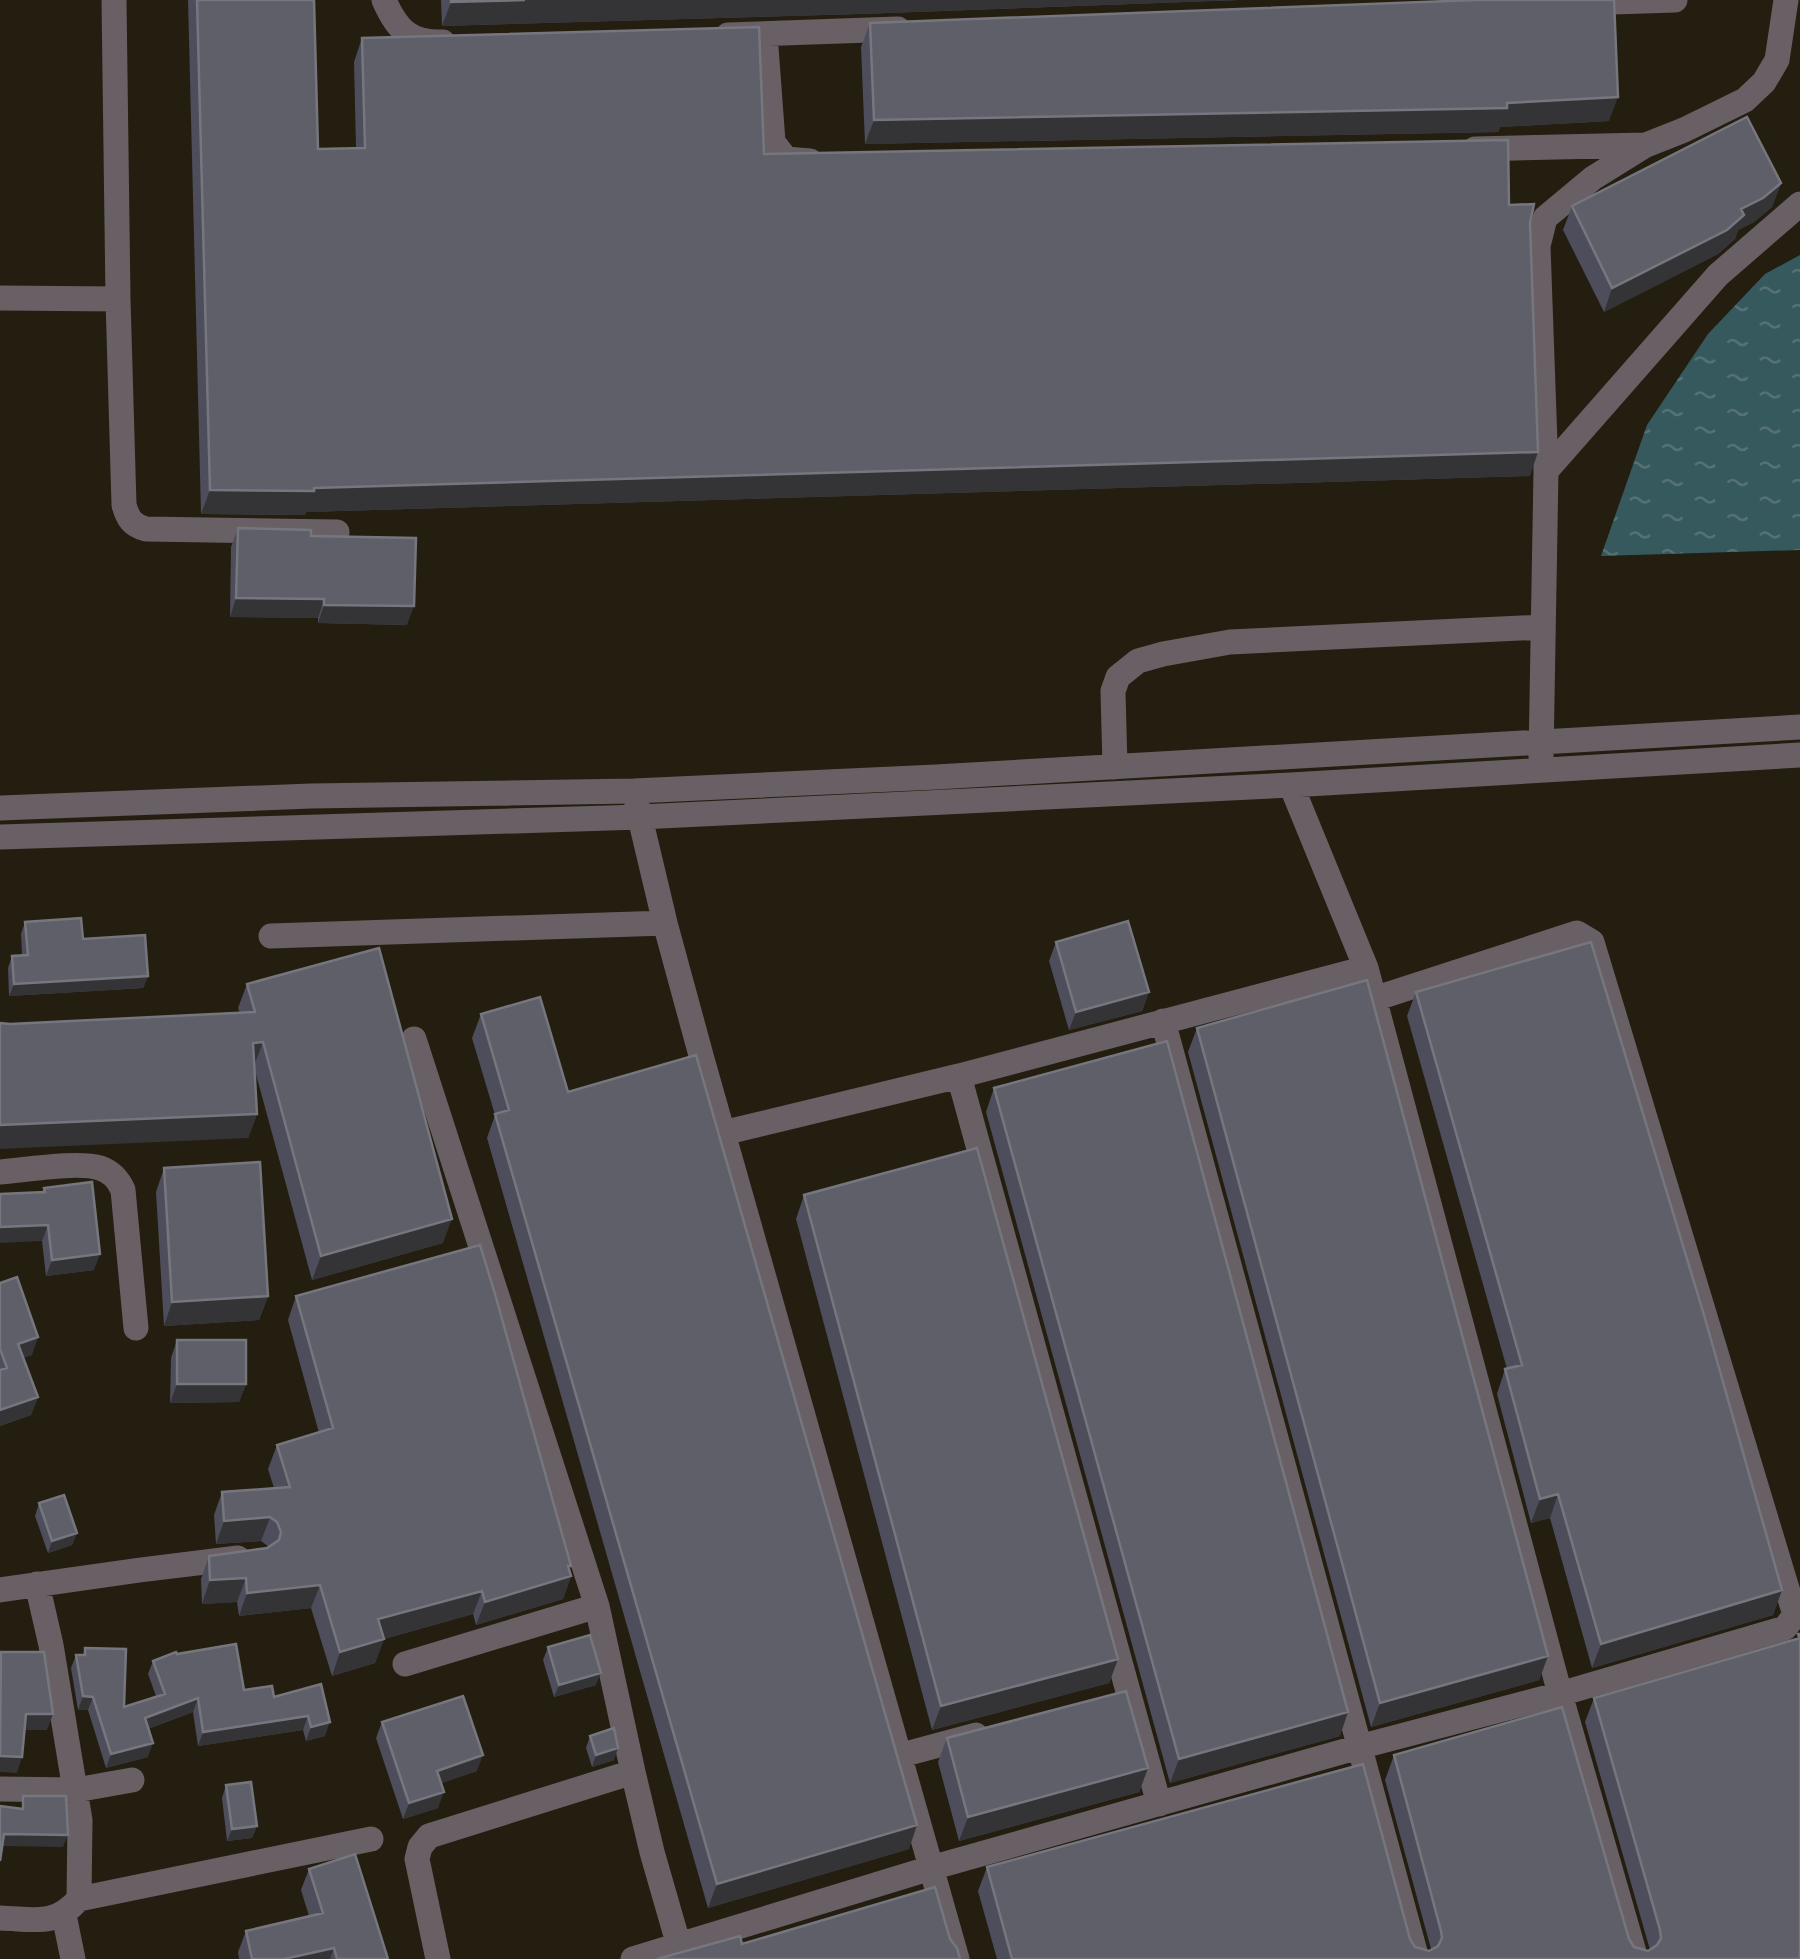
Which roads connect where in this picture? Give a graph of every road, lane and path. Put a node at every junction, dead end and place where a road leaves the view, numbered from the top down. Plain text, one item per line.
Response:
1 (114, 0) edge
2 (384, 0) edge
3 (1676, 0) edge
4 (1786, 0) edge
5 (1557, 4) edge
6 (924, 28) edge
7 (766, 34) junction
8 (709, 35) edge
9 (470, 42) edge
10 (1646, 145) junction
11 (1449, 149) edge
12 (837, 161) edge
13 (1800, 204) edge
14 (0, 298) edge
15 (118, 300) junction
16 (1546, 471) junction
17 (336, 532) edge
18 (1543, 627) junction
19 (1800, 727) edge
20 (1541, 741) junction
21 (1800, 755) edge
22 (1116, 766) junction
23 (1540, 769) junction
24 (1292, 786) junction
25 (634, 790) junction
26 (0, 808) edge
27 (640, 817) junction
28 (0, 837) edge
29 (665, 923) junction
30 (271, 936) dead end
31 (1366, 968) junction
32 (1374, 999) junction
33 (1162, 1021) junction
34 (414, 1038) dead end
35 (959, 1076) junction
36 (723, 1133) junction
37 (0, 1172) edge
38 (136, 1328) dead end
39 (256, 1556) edge
40 (37, 1584) junction
41 (0, 1590) edge
42 (597, 1606) junction
43 (405, 1664) dead end
44 (1560, 1694) junction
45 (994, 1730) edge
46 (1358, 1747) junction
47 (898, 1756) junction
48 (633, 1772) junction
49 (132, 1780) dead end
50 (0, 1789) edge
51 (76, 1790) junction
52 (1159, 1804) junction
53 (371, 1839) dead end
54 (930, 1868) junction
55 (72, 1907) junction
56 (0, 1918) edge
57 (679, 1946) junction
58 (73, 1959) edge
59 (438, 1959) edge
60 (633, 1959) edge
61 (957, 1959) edge
62 (1417, 1959) edge
63 (1636, 1959) edge

1 - 15 street
2 - 9 street
3 - 5 street
4 - 10 street
6 - 7 street
7 - 8 street
7 - 12 street
10 - 11 street
10 - 16 street
13 - 16 street
14 - 15 street
15 - 17 street
16 - 18 street
18 - 20 street
18 - 22 street
19 - 20 street
20 - 22 street
20 - 23 street
21 - 23 street
22 - 25 street
23 - 24 street
24 - 27 street
24 - 31 street
25 - 26 street
25 - 27 street
27 - 28 street
27 - 29 street
29 - 30 street
29 - 36 street
31 - 32 street
31 - 33 street
32 - 44 street
32 - 44 street
33 - 35 street
33 - 46 street
34 - 42 street
35 - 36 street
35 - 52 street
36 - 47 street
37 - 38 street
39 - 40 street
40 - 41 street
40 - 51 street
42 - 43 street
42 - 48 street
44 - 46 street
44 - 63 street
45 - 47 street
46 - 52 street
46 - 62 street
47 - 54 street
48 - 57 street
48 - 59 street
49 - 51 street
50 - 51 street
51 - 55 street
52 - 54 street
53 - 55 street
54 - 57 street
54 - 61 street
55 - 56 street
55 - 58 street
57 - 60 street

